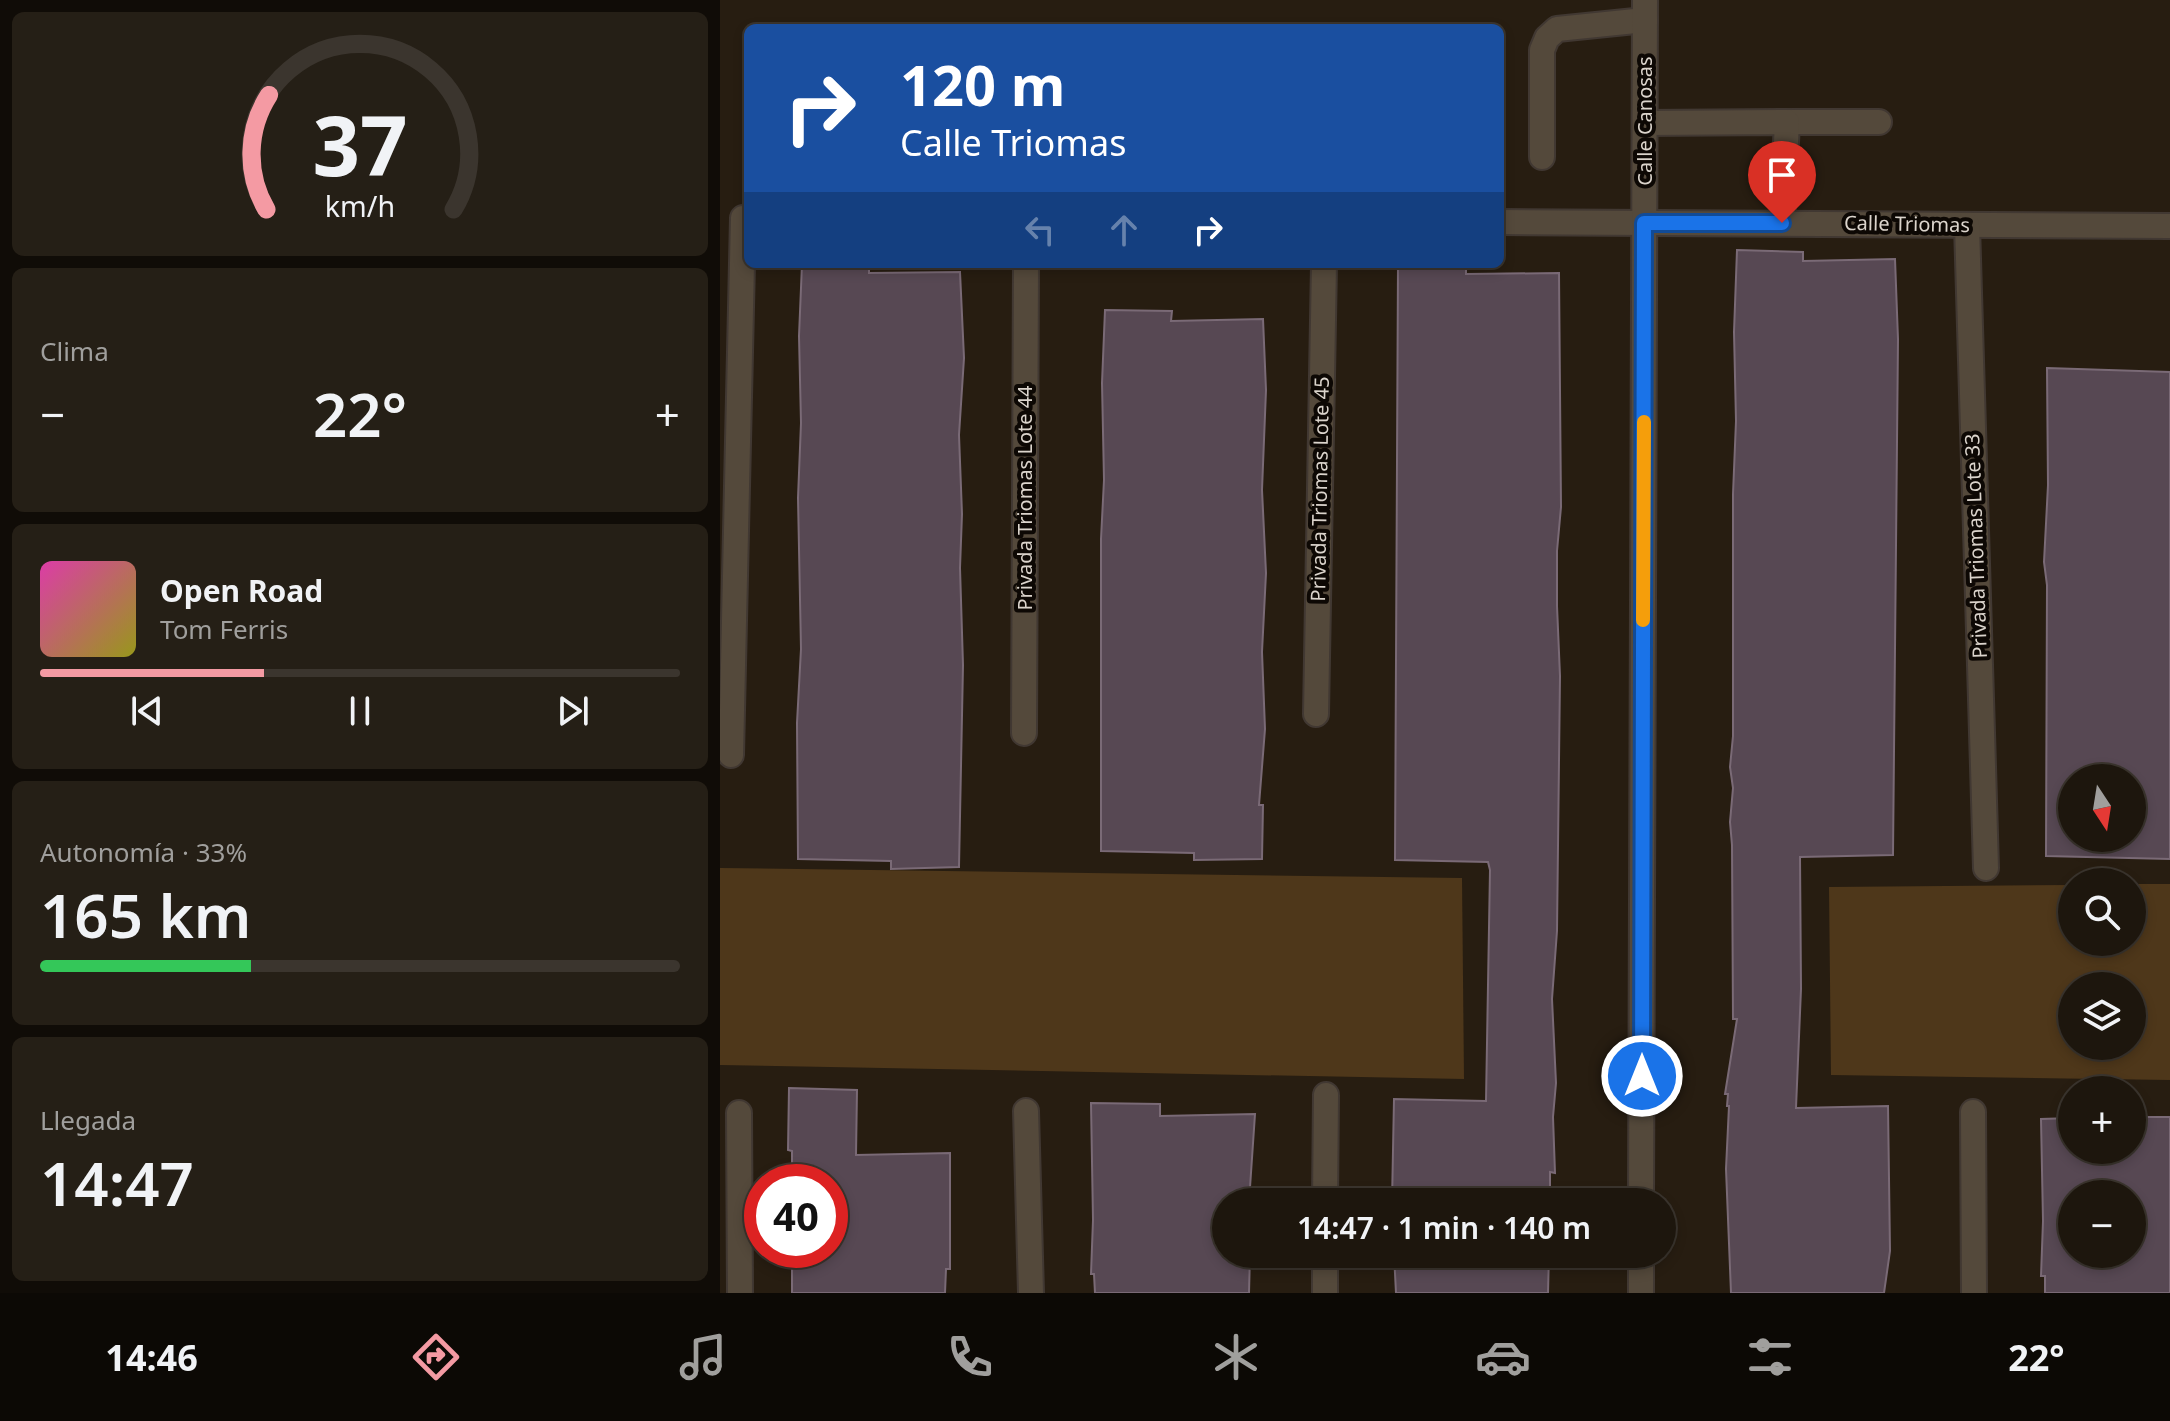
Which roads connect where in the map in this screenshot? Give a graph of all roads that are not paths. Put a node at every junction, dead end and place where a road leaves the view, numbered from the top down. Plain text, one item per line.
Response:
1 (1645, 10) edge
2 (1787, 122) junction
3 (1879, 122) dead end
4 (1645, 123) junction
5 (1542, 157) dead end
6 (737, 218) edge
7 (1504, 222) edge
8 (1644, 223) junction
9 (1782, 223) junction
10 (1967, 225) junction
11 (2170, 226) edge
12 (1026, 268) edge
13 (1324, 268) edge
14 (1316, 714) dead end
15 (1024, 733) dead end
16 (731, 755) dead end
17 (1986, 868) dead end
18 (1326, 1095) dead end
19 (1026, 1111) dead end
20 (1973, 1112) dead end
21 (739, 1113) dead end
22 (1325, 1188) edge
23 (1641, 1188) edge
24 (1325, 1268) edge
25 (1641, 1268) edge
26 (740, 1293) edge
27 (1031, 1293) edge
28 (1325, 1293) edge
29 (1641, 1293) edge
30 (1974, 1293) edge

1 - 4 street, Calle Canosas
1 - 5 street
2 - 3 street
2 - 4 street
2 - 9 street
4 - 8 street, Calle Canosas
6 - 16 street
7 - 8 street, Calle Triomas
8 - 9 street, Calle Triomas
8 - 23 street, Calle Canosas
9 - 10 street, Calle Triomas
10 - 11 street, Calle Triomas
10 - 17 street, Privada Triomas Lote 33
12 - 15 street, Privada Triomas Lote 44
13 - 14 street, Privada Triomas Lote 45
18 - 22 street
19 - 27 street
20 - 30 street
21 - 26 street
24 - 28 street
25 - 29 street

